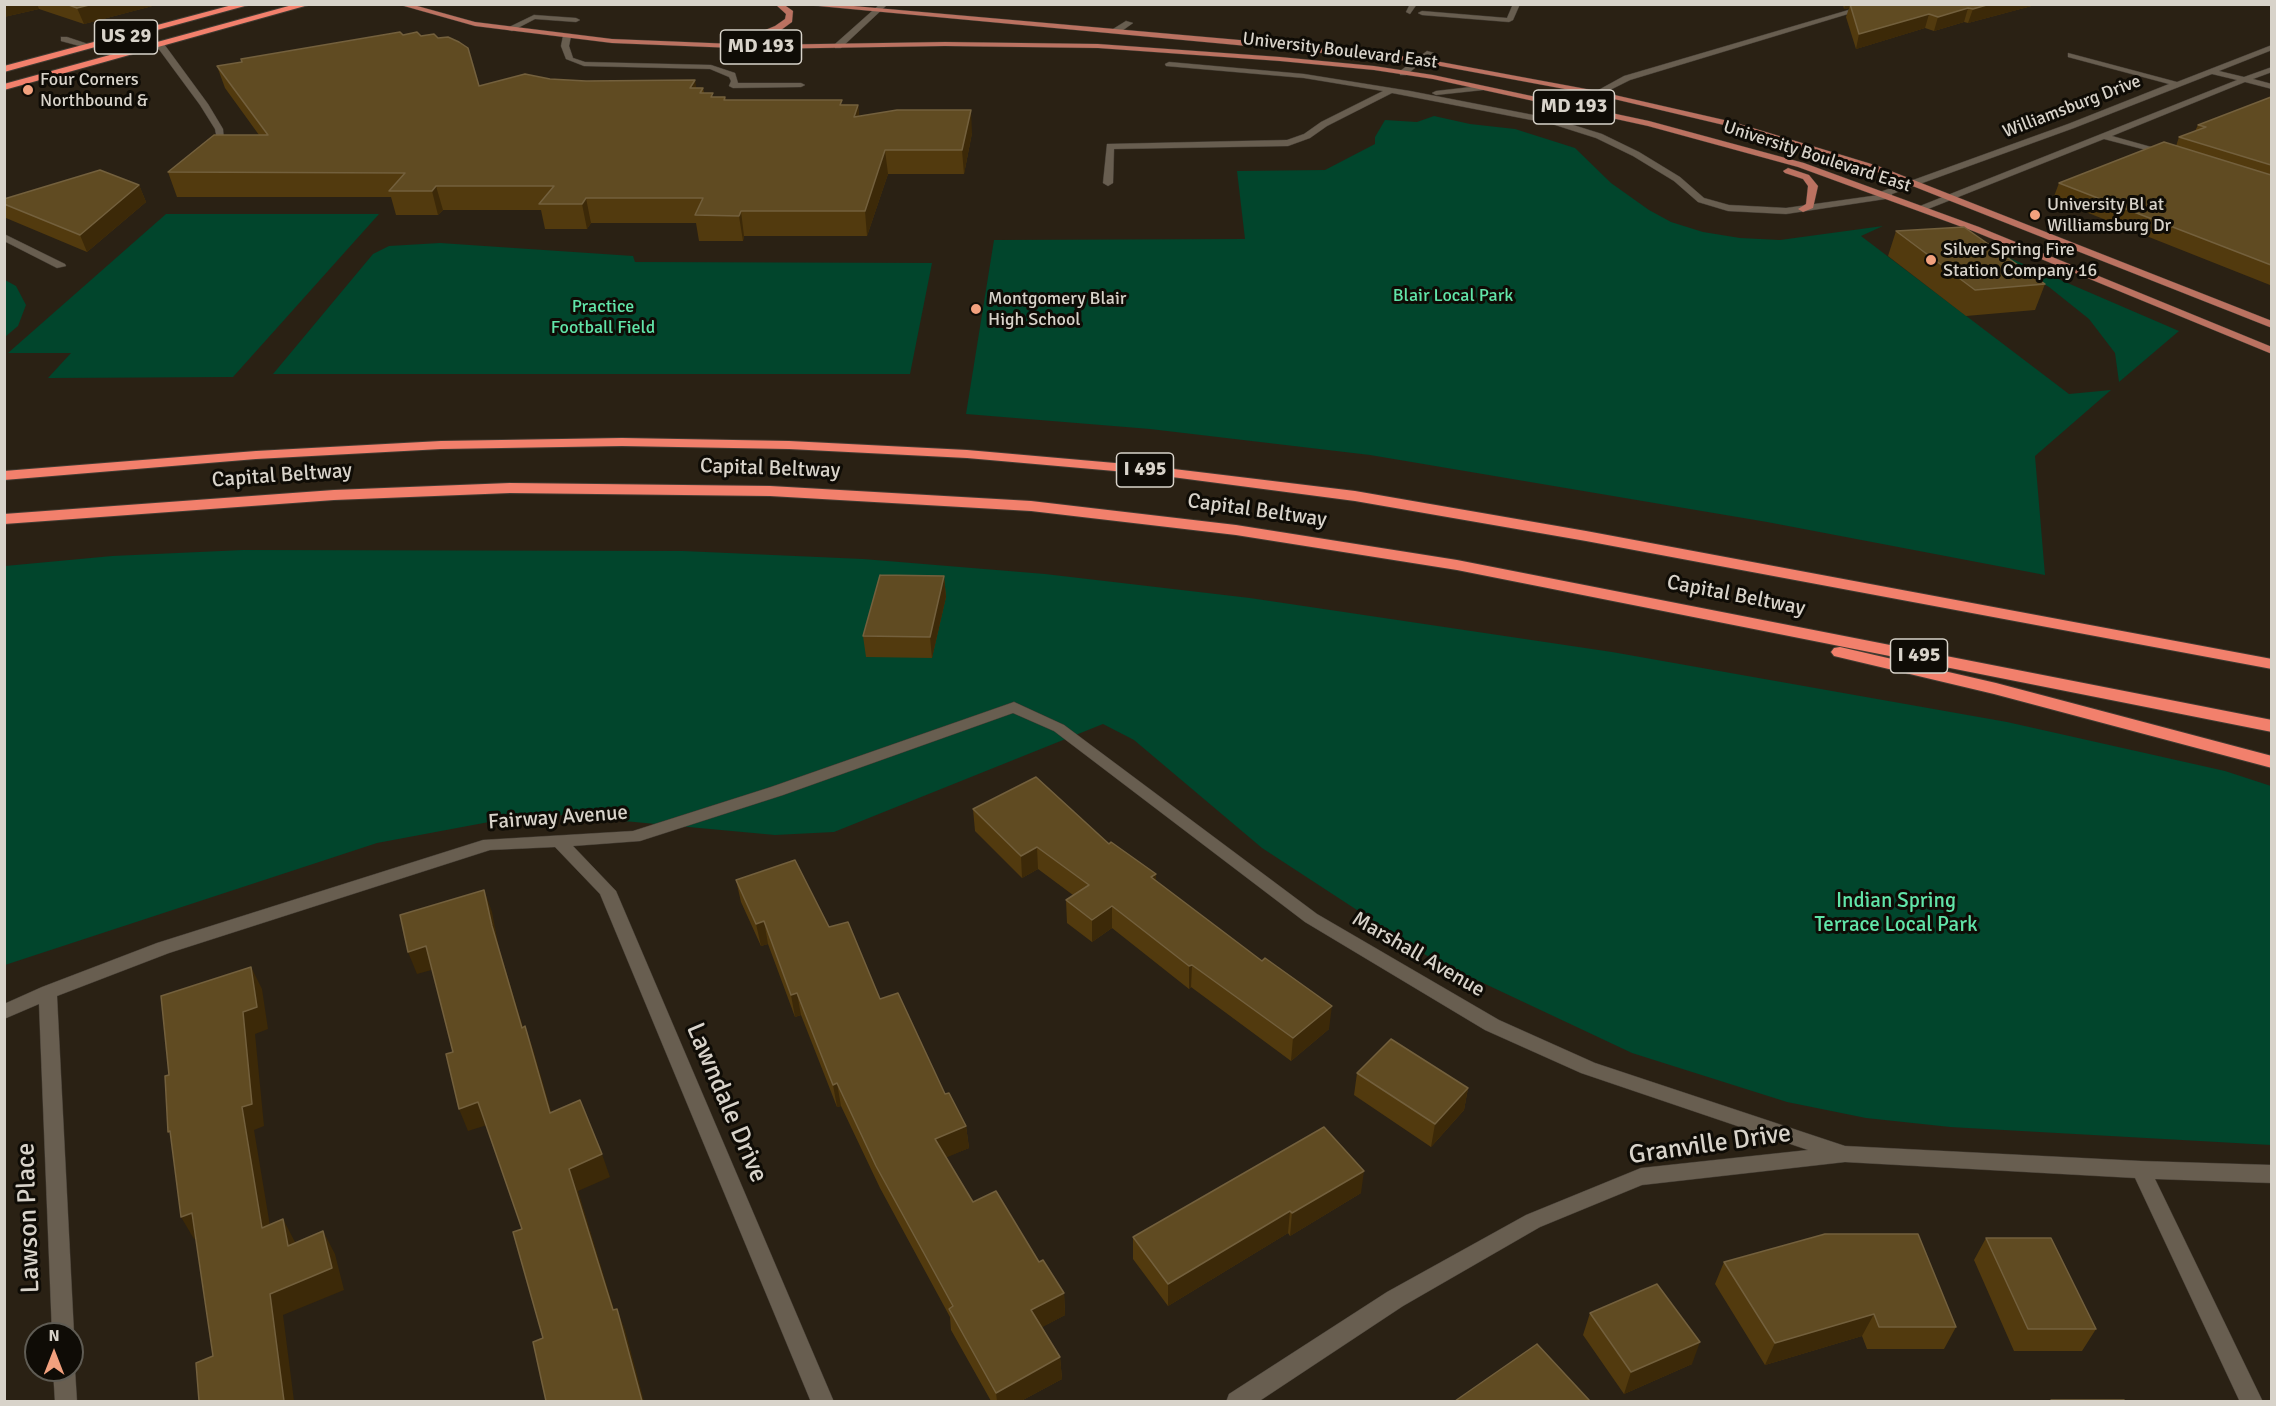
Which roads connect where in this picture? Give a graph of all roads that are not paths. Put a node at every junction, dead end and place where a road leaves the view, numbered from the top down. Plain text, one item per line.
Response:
1 (248, 4) edge
2 (308, 4) edge
3 (400, 4) edge
4 (778, 4) edge
5 (800, 4) edge
6 (885, 4) edge
7 (1517, 4) edge
8 (1878, 4) edge
9 (878, 11) junction
10 (1422, 13) dead end
11 (576, 20) dead end
12 (1129, 24) dead end
13 (509, 29) junction
14 (1116, 31) junction
15 (567, 36) junction
16 (64, 39) dead end
17 (684, 45) junction
18 (90, 46) junction
19 (161, 46) junction
20 (838, 46) junction
21 (2271, 47) edge
22 (1430, 53) dead end
23 (2070, 55) dead end
24 (1419, 60) junction
25 (1169, 64) dead end
26 (4, 69) edge
27 (2271, 69) edge
28 (2211, 71) junction
29 (1403, 73) junction
30 (2246, 80) junction
31 (2177, 84) junction
32 (801, 85) dead end
33 (4, 87) edge
34 (2271, 87) edge
35 (1480, 88) junction
36 (1391, 90) junction
37 (1597, 93) junction
38 (1427, 96) junction
39 (2071, 126) junction
40 (2082, 129) dead end
41 (2093, 133) dead end
42 (2104, 136) junction
43 (221, 139) edge
44 (1719, 143) junction
45 (2172, 156) edge
46 (1108, 183) dead end
47 (1915, 183) junction
48 (1886, 195) junction
49 (1951, 197) junction
50 (1923, 208) junction
51 (1803, 209) junction
52 (1969, 226) junction
53 (1957, 232) edge
54 (4, 237) edge
55 (61, 266) dead end
56 (2271, 325) edge
57 (2271, 351) edge
58 (4, 476) edge
59 (8, 519) edge
60 (1567, 585) junction
61 (2271, 664) edge
62 (1014, 707) joint
63 (2271, 726) edge
64 (2271, 762) edge
65 (558, 840) junction
66 (48, 992) junction
67 (4, 1012) edge
68 (1845, 1154) junction
69 (2140, 1170) junction
70 (2271, 1174) edge
71 (62, 1322) edge
72 (65, 1382) edge
73 (66, 1401) edge
74 (823, 1401) edge
75 (1237, 1401) edge
76 (2252, 1401) edge

1 - 18 highway, US 29
2 - 19 highway, US 29
3 - 13 main road, University Boulevard East / MD 193
4 - 17 main road
5 - 9 main road, University Boulevard East / MD 193
6 - 9 street
7 - 10 street
8 - 37 street
9 - 14 main road, University Boulevard East / MD 193
9 - 20 street
11 - 13 street
12 - 14 street
13 - 15 main road, University Boulevard East / MD 193
14 - 24 main road, University Boulevard East / MD 193
15 - 17 main road, University Boulevard East / MD 193
15 - 32 street
16 - 18 street
17 - 20 main road, University Boulevard East / MD 193
18 - 26 highway, US 29
19 - 33 highway, US 29
19 - 43 street
20 - 29 main road, University Boulevard East / MD 193
21 - 28 street, Williamsburg Drive
22 - 24 street
23 - 31 street
24 - 29 street
24 - 37 main road, University Boulevard East / MD 193
25 - 36 street, Williamsburg Drive
27 - 30 street, Williamsburg Drive
28 - 30 street
28 - 31 street, Williamsburg Drive
29 - 35 main road, University Boulevard East / MD 193
30 - 34 street
30 - 42 street, Williamsburg Drive
31 - 39 street, Williamsburg Drive
35 - 38 street
35 - 44 main road, University Boulevard East / MD 193
36 - 38 street, Williamsburg Drive
36 - 46 street
37 - 47 main road, University Boulevard East / MD 193
38 - 51 street, Williamsburg Drive
39 - 40 street
39 - 47 street, Williamsburg Drive
41 - 42 street
42 - 45 street
42 - 49 street, Williamsburg Drive
44 - 48 main road, University Boulevard East / MD 193
44 - 51 main road
47 - 48 street, Williamsburg Drive
47 - 49 main road, University Boulevard East / MD 193
48 - 50 main road, University Boulevard East / MD 193
48 - 51 street, Williamsburg Drive
49 - 50 street, Williamsburg Drive
49 - 56 main road, University Boulevard East / MD 193
50 - 52 main road, University Boulevard East / MD 193
52 - 53 street
52 - 57 main road, University Boulevard East / MD 193
54 - 55 street
58 - 61 highway, Capital Beltway / I 495
59 - 60 highway, Capital Beltway / I 495
60 - 63 highway, Capital Beltway / I 495
60 - 64 highway
62 - 65 street, Fairway Avenue
62 - 68 street, Marshall Avenue
65 - 66 street, Fairway Avenue
65 - 74 street, Lawndale Drive
66 - 67 street, Fairway Avenue
66 - 71 street, Lawson Place
68 - 69 street, Granville Drive
68 - 75 street, Granville Drive
69 - 70 street, Granville Drive
69 - 76 street
72 - 73 street

